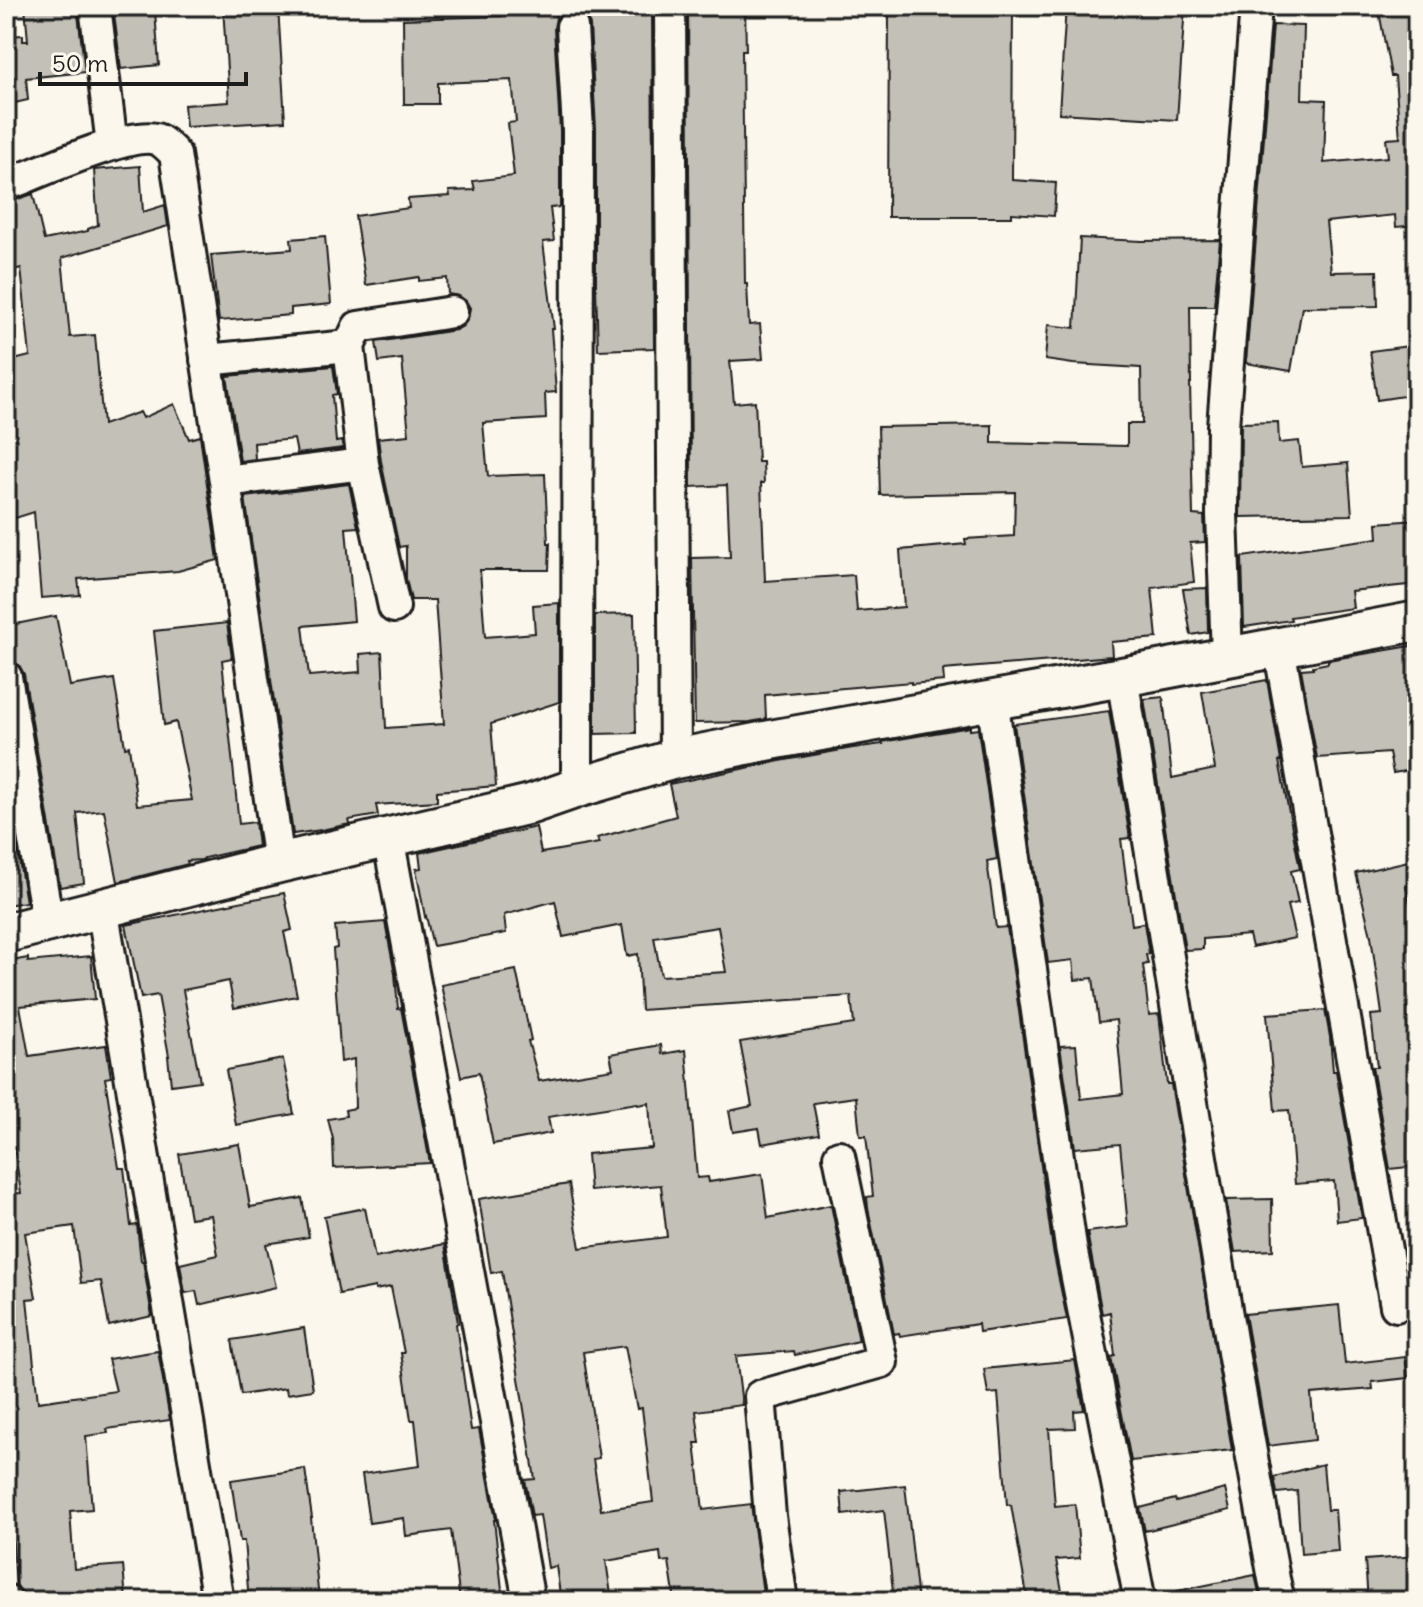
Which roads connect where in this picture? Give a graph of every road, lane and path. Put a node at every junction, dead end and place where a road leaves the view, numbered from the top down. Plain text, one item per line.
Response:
1 (95, 6) edge
2 (670, 6) edge
3 (1256, 6) edge
4 (572, 27) dead end
5 (112, 145) junction
6 (6, 185) edge
7 (452, 312) dead end
8 (349, 346) junction
9 (206, 360) junction
10 (363, 464) junction
11 (225, 481) junction
12 (394, 607) dead end
13 (1417, 621) edge
14 (1279, 647) junction
15 (1227, 657) junction
16 (6, 677) edge
17 (1122, 677) junction
18 (992, 699) junction
19 (675, 759) junction
20 (577, 788) junction
21 (388, 837) junction
22 (279, 863) junction
23 (102, 907) junction
24 (48, 923) junction
25 (6, 933) edge
26 (839, 1156) dead end
27 (1396, 1306) dead end
28 (218, 1601) edge
29 (529, 1601) edge
30 (782, 1601) edge
31 (1140, 1601) edge
32 (1279, 1601) edge

1 - 5 street
2 - 19 street
3 - 15 street
4 - 20 street
5 - 6 street
5 - 9 street
7 - 8 street
8 - 9 street
8 - 10 street
9 - 11 street
10 - 11 street
10 - 12 street
11 - 22 street
13 - 14 street
14 - 15 street
14 - 27 street
15 - 17 street
16 - 24 street
17 - 18 street
17 - 32 street
18 - 19 street
18 - 31 street
19 - 20 street
20 - 21 street
21 - 22 street
21 - 29 street
22 - 23 street
23 - 24 street
23 - 28 street
24 - 25 street
26 - 30 street

